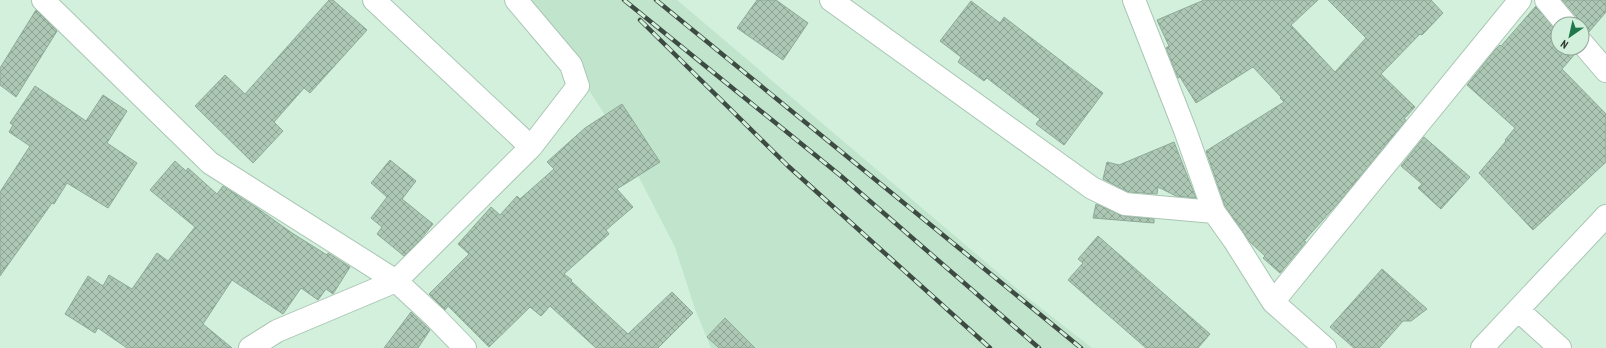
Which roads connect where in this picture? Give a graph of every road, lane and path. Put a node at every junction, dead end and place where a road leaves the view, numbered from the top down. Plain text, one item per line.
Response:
1 (43, 0) edge
2 (374, 0) edge
3 (516, 0) edge
4 (831, 0) edge
5 (1134, 0) edge
6 (1520, 0) edge
7 (1546, 0) edge
8 (1559, 16) edge
9 (1590, 52) edge
10 (1606, 71) edge
11 (531, 147) junction
12 (1214, 212) junction
13 (1606, 216) edge
14 (396, 281) junction
15 (1273, 302) junction
16 (1518, 310) junction
17 (250, 348) edge
18 (465, 348) edge
19 (1325, 348) edge
20 (1482, 348) edge
21 (1560, 348) edge

1 - 14 street
2 - 11 street
3 - 11 street
4 - 12 street
5 - 12 street
6 - 15 street
7 - 8 street
9 - 10 street
11 - 14 street
12 - 15 street
13 - 16 street
14 - 17 street
14 - 18 street
15 - 19 street
16 - 20 street
16 - 21 street

